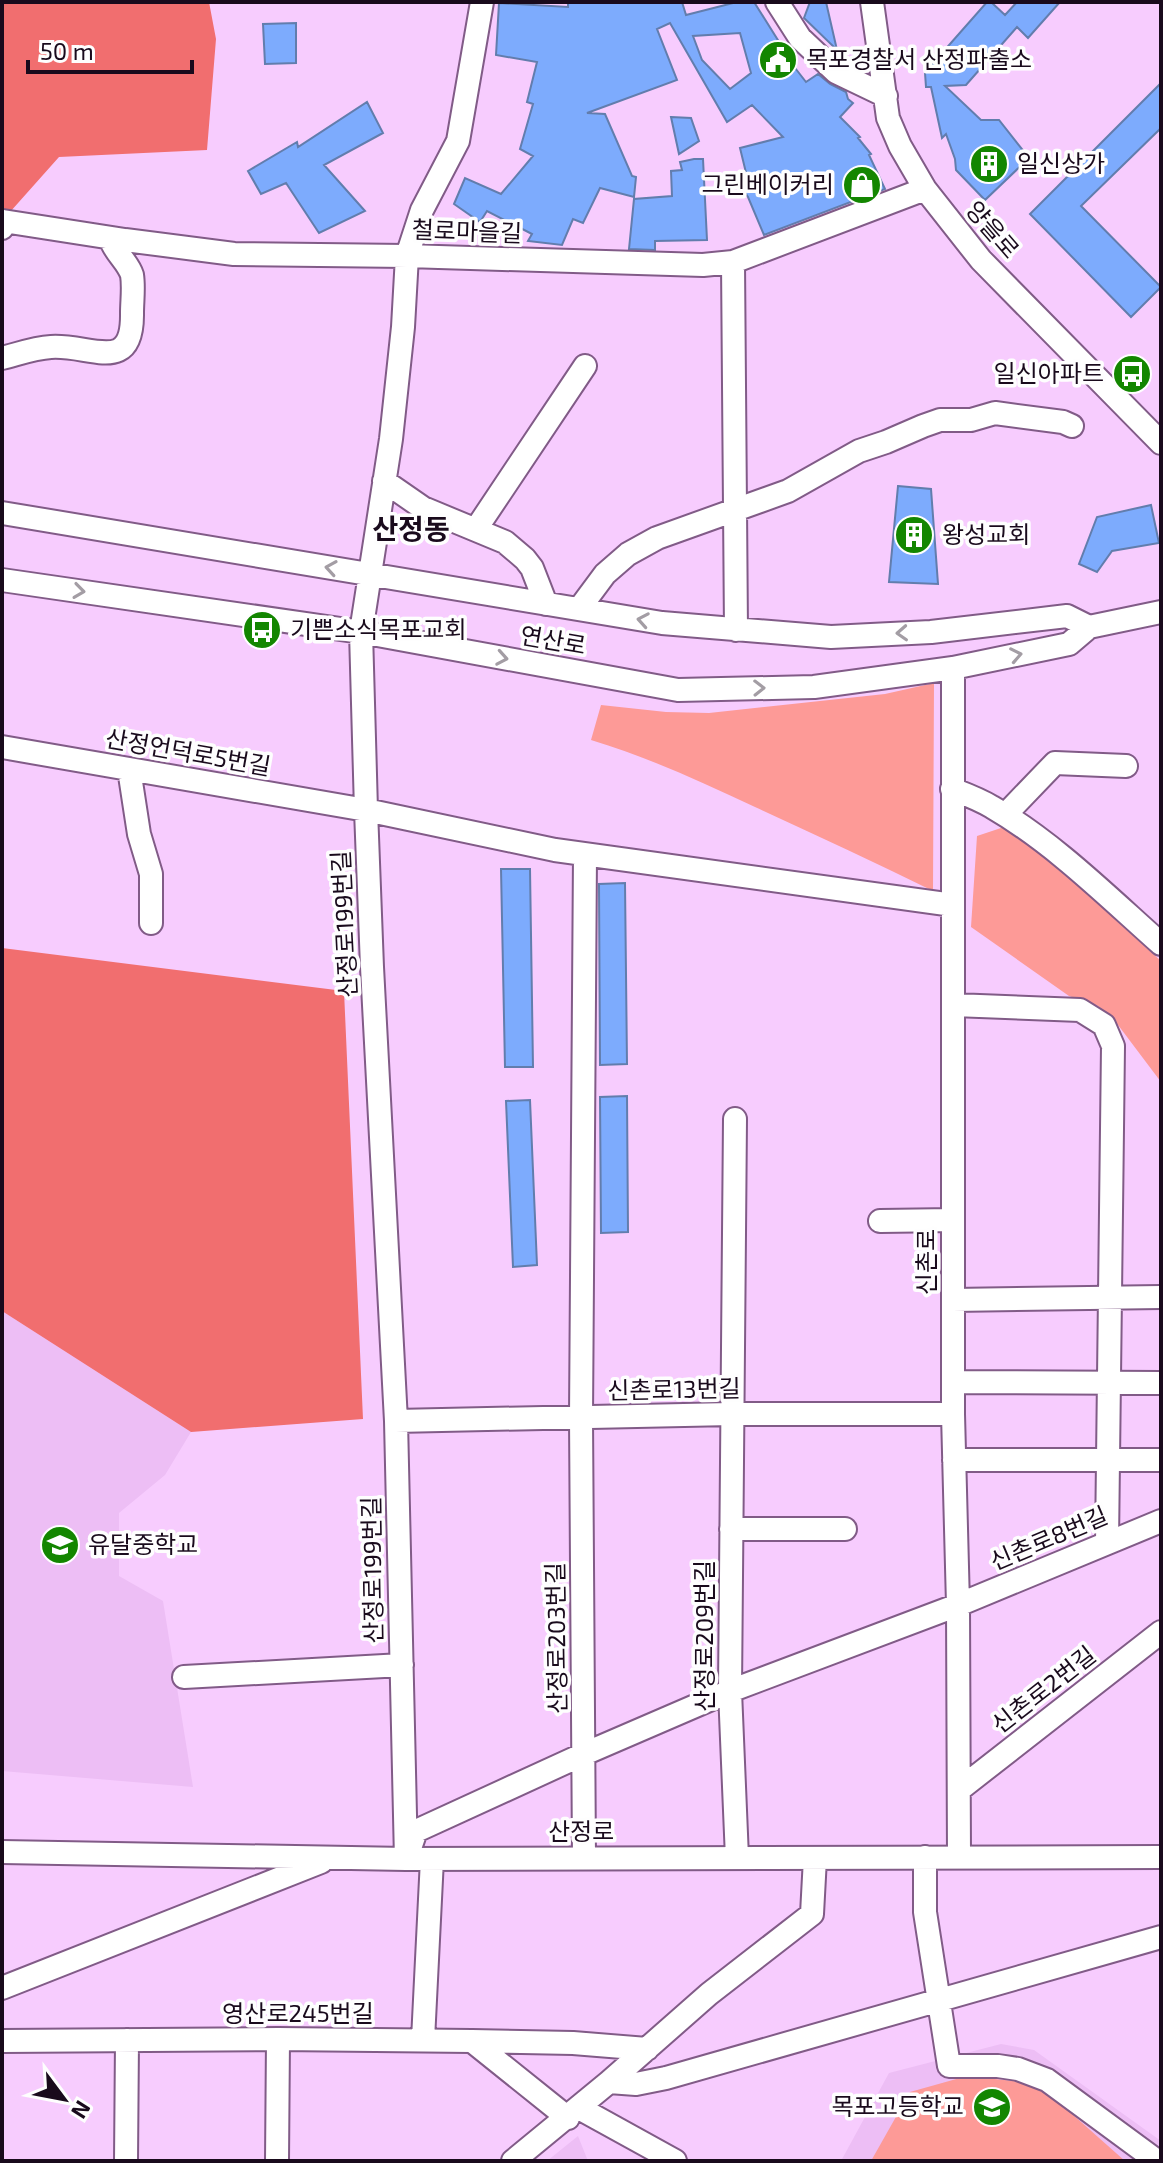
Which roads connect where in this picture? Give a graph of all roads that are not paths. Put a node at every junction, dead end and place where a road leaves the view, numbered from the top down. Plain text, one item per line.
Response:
1 (482, 2) edge
2 (777, 2) edge
3 (872, 2) edge
4 (886, 96) junction
5 (925, 189) junction
6 (2, 228) edge
7 (110, 238) junction
8 (407, 256) junction
9 (733, 262) junction
10 (2, 358) edge
11 (585, 366) dead end
12 (1072, 426) dead end
13 (1161, 443) edge
14 (384, 481) junction
15 (734, 510) junction
16 (2, 513) edge
17 (476, 529) junction
18 (369, 574) junction
19 (2, 580) edge
20 (546, 604) junction
21 (579, 609) junction
22 (1161, 612) edge
23 (1089, 627) junction
24 (736, 630) junction
25 (361, 632) junction
26 (953, 668) junction
27 (2, 747) edge
28 (1126, 766) dead end
29 (129, 769) junction
30 (952, 789) junction
31 (366, 810) junction
32 (1005, 815) junction
33 (585, 855) junction
34 (953, 905) junction
35 (151, 923) dead end
36 (1161, 944) edge
37 (954, 1005) junction
38 (735, 1119) dead end
39 (953, 1220) junction
40 (880, 1221) dead end
41 (1161, 1297) edge
42 (1111, 1298) junction
43 (953, 1300) junction
44 (953, 1382) junction
45 (1110, 1382) junction
46 (1161, 1383) edge
47 (731, 1414) junction
48 (953, 1414) junction
49 (581, 1418) junction
50 (396, 1421) junction
51 (954, 1460) junction
52 (1109, 1460) junction
53 (1161, 1460) edge
54 (1161, 1521) edge
55 (731, 1529) junction
56 (845, 1529) dead end
57 (1107, 1543) junction
58 (958, 1605) junction
59 (1161, 1632) edge
60 (402, 1665) junction
61 (184, 1677) dead end
62 (730, 1691) junction
63 (584, 1754) junction
64 (960, 1789) junction
65 (2, 1852) edge
66 (925, 1857) junction
67 (959, 1857) junction
68 (1161, 1857) edge
69 (331, 1858) junction
70 (584, 1858) junction
71 (737, 1858) junction
72 (815, 1858) junction
73 (406, 1859) junction
74 (432, 1859) junction
75 (1161, 1937) edge
76 (2, 1988) edge
77 (938, 2001) junction
78 (278, 2039) junction
79 (127, 2040) junction
80 (423, 2040) junction
81 (2, 2041) edge
82 (472, 2041) junction
83 (647, 2049) junction
84 (609, 2082) junction
85 (573, 2113) junction
86 (126, 2161) edge
87 (277, 2161) edge
88 (513, 2161) edge
89 (675, 2161) edge
90 (1157, 2161) edge

1 - 8 street, 산정로199번길
2 - 4 street
3 - 4 street, 양을로
4 - 5 street, 양을로
5 - 9 street, 철로마을길
5 - 13 street, 양을로
6 - 7 street, 철로마을길
7 - 8 street, 철로마을길
7 - 10 street
8 - 9 street, 철로마을길
8 - 14 street, 산정로199번길
9 - 15 street
11 - 17 street
12 - 15 street
14 - 17 street
14 - 18 street, 산정로199번길
15 - 21 street
15 - 24 street
18 -> 16 street, 연산로
17 - 20 street
18 - 20 street, 연산로
18 - 25 street, 산정로199번길
19 -> 25 street, 연산로
20 - 21 street, 연산로
24 -> 21 street, 연산로
22 - 23 street, 연산로
23 -> 24 street, 연산로
26 -> 23 street, 연산로
25 -> 26 street, 연산로
25 - 31 street, 산정로199번길
26 - 30 street, 신촌로
27 - 29 street, 산정언덕로5번길
28 - 32 street
29 - 31 street, 산정언덕로5번길
29 - 35 street
30 - 32 street
30 - 34 street, 신촌로
31 - 33 street, 산정언덕로5번길
31 - 50 street, 산정로199번길
32 - 36 street
33 - 34 street, 산정언덕로5번길
33 - 49 street, 산정로203번길
34 - 37 street, 신촌로
37 - 39 street, 신촌로
37 - 42 street
38 - 47 street, 산정로209번길
39 - 40 street
39 - 43 street, 신촌로
41 - 42 street
42 - 43 street
42 - 45 street
43 - 44 street, 신촌로
44 - 45 street
44 - 48 street, 신촌로
45 - 46 street
45 - 52 street
47 - 48 street, 신촌로13번길
47 - 49 street, 신촌로13번길
47 - 55 street, 산정로209번길
48 - 51 street, 신촌로
49 - 50 street, 신촌로13번길
49 - 63 street, 산정로203번길
50 - 60 street, 산정로199번길
51 - 52 street
51 - 58 street, 신촌로
52 - 53 street
52 - 57 street
54 - 57 street, 신촌로8번길
55 - 56 street
55 - 62 street, 산정로209번길
57 - 58 street, 신촌로8번길
58 - 62 street, 신촌로8번길
58 - 64 street, 신촌로
59 - 64 street, 신촌로2번길
60 - 61 street
60 - 73 street, 산정로199번길
62 - 63 street, 신촌로8번길
62 - 71 street, 산정로209번길
63 - 70 street, 산정로203번길
63 - 73 street, 신촌로8번길
64 - 67 street, 신촌로
65 - 69 street, 산정로
66 - 67 street, 산정로
66 - 72 street, 산정로
66 - 77 street
67 - 68 street, 산정로
69 - 73 street, 산정로
69 - 76 street
70 - 71 street, 산정로
70 - 74 street, 산정로
71 - 72 street, 산정로
72 - 83 street
73 - 74 street, 산정로
74 - 80 street
75 - 77 street
77 - 84 street
77 - 90 street
78 - 79 street, 영산로245번길
78 - 80 street, 영산로245번길
78 - 87 street
79 - 81 street, 영산로245번길
79 - 86 street
80 - 82 street, 영산로245번길
82 - 83 street, 영산로245번길
82 - 85 street
83 - 84 street
84 - 85 street
85 - 88 street
85 - 89 street

